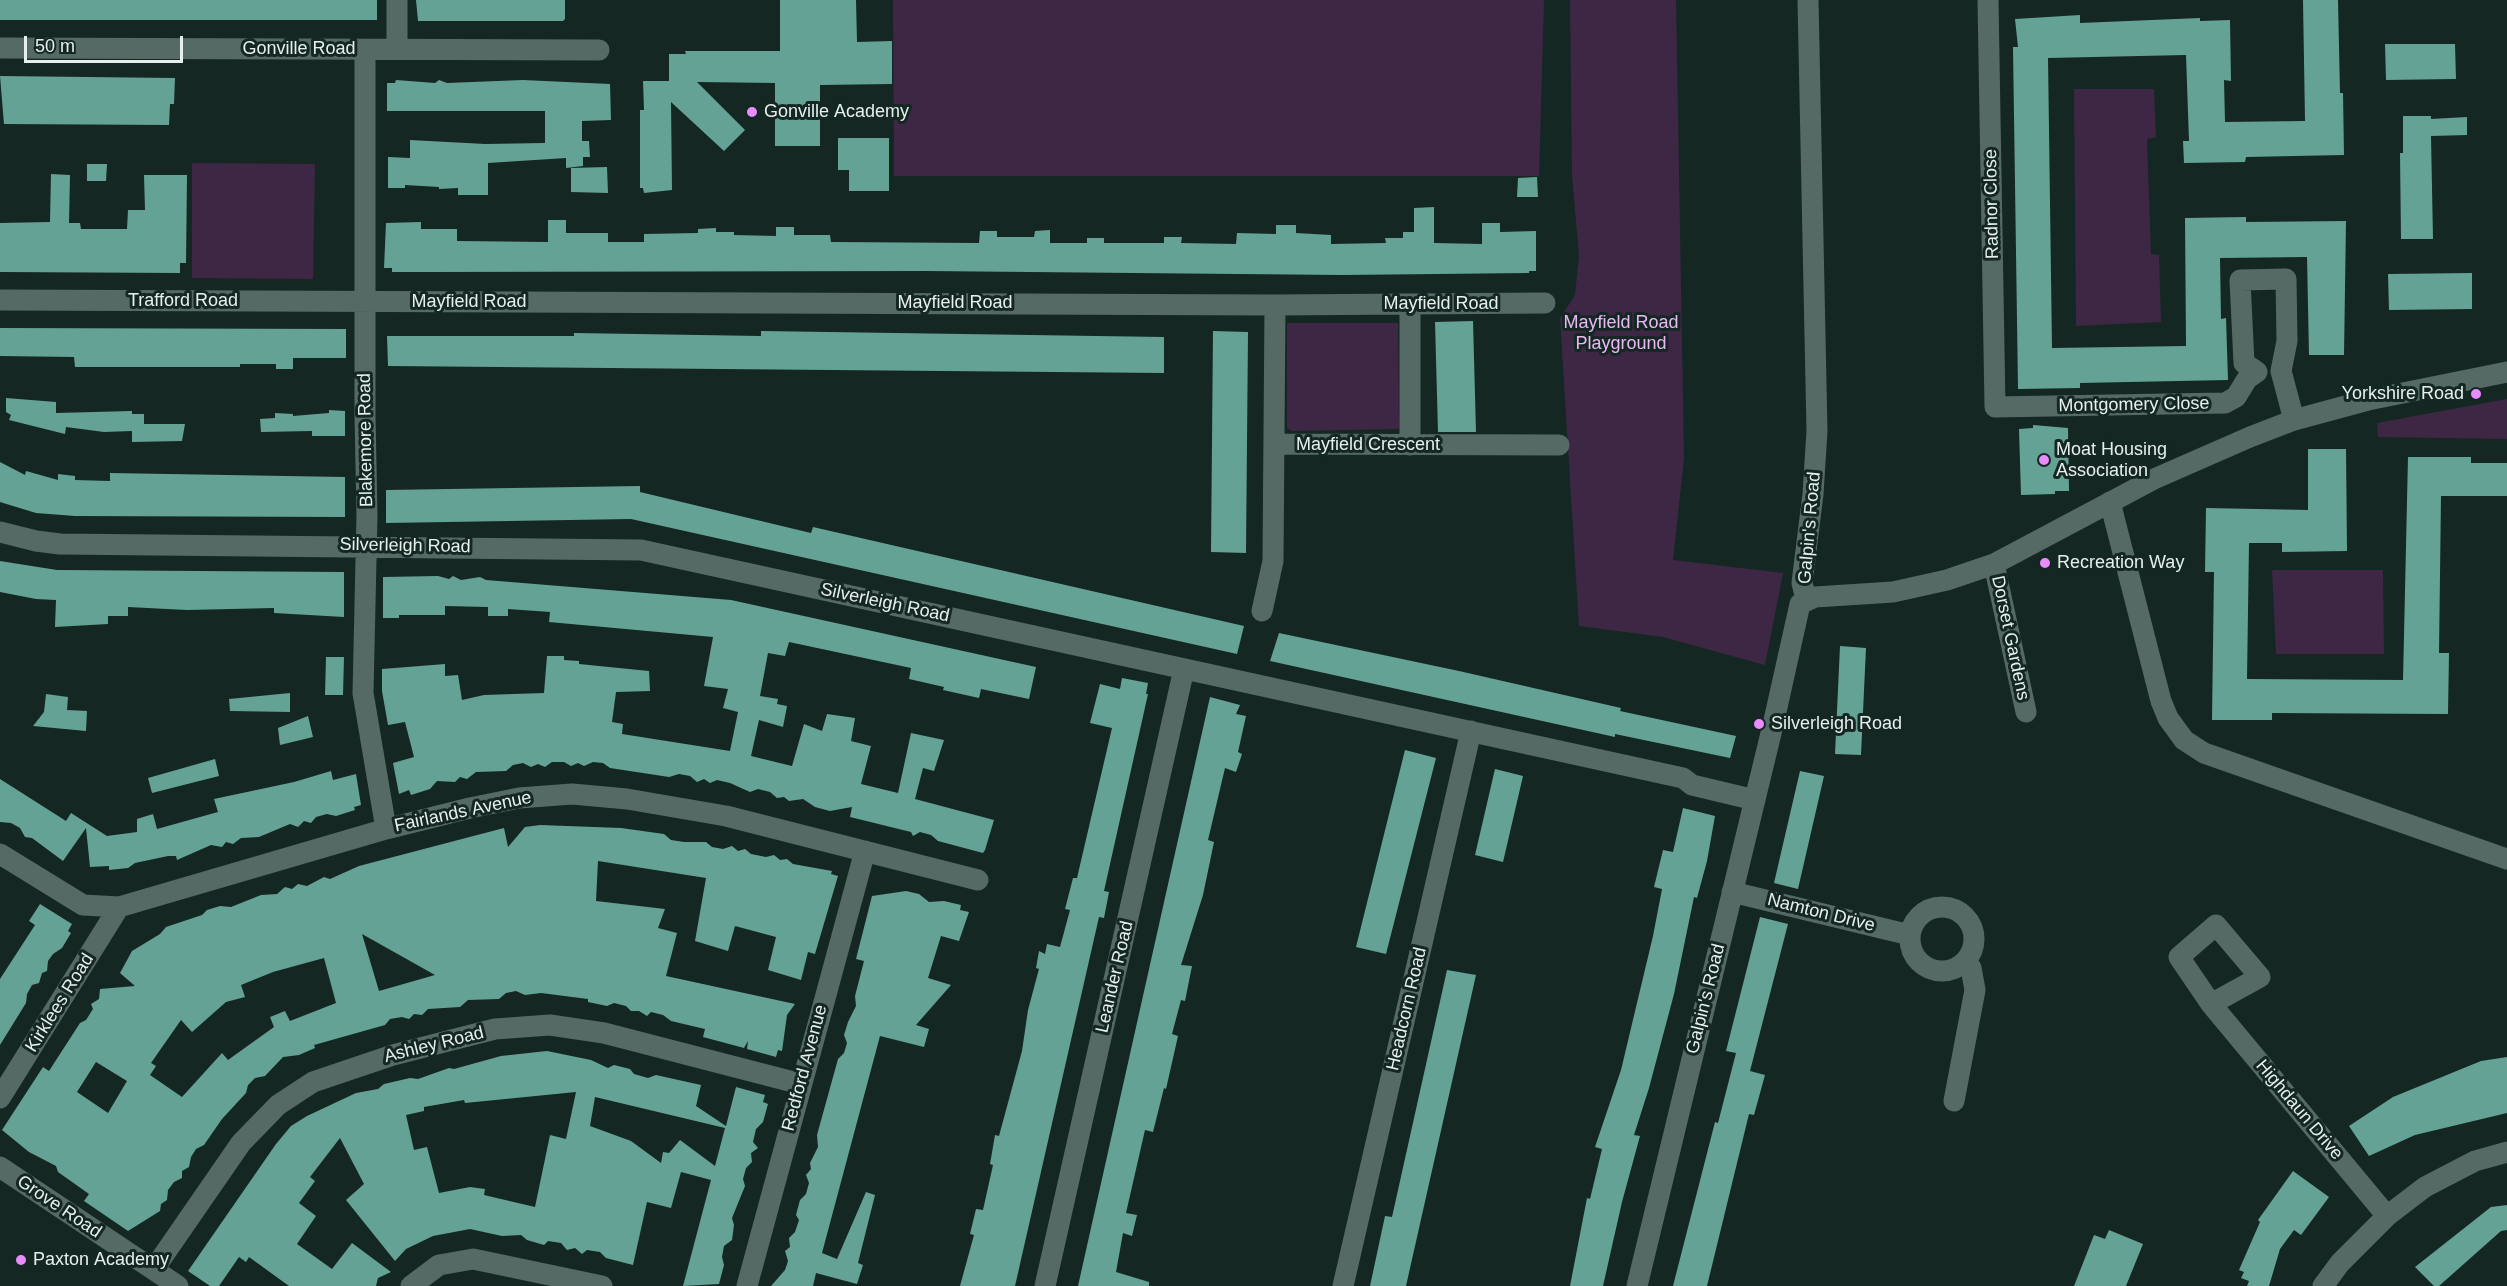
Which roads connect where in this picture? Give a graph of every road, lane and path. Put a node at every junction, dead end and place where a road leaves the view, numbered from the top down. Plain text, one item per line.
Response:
1 (397, 0) edge
2 (1808, 0) edge
3 (1988, 0) edge
4 (0, 48) edge
5 (397, 49) junction
6 (365, 50) junction
7 (599, 50) dead end
8 (0, 300) edge
9 (366, 302) junction
10 (1545, 303) dead end
11 (1410, 304) junction
12 (1275, 305) junction
13 (2281, 371) junction
14 (2258, 372) junction
15 (2507, 372) edge
16 (1995, 407) joint
17 (2294, 420) junction
18 (1274, 444) junction
19 (1559, 445) dead end
20 (1410, 446) junction
21 (2110, 502) junction
22 (0, 532) edge
23 (366, 545) junction
24 (1994, 564) junction
25 (1806, 599) junction
26 (1262, 611) dead end
27 (1185, 669) junction
28 (2026, 712) dead end
29 (1471, 731) junction
30 (1755, 800) junction
31 (386, 829) junction
32 (865, 851) junction
33 (0, 854) edge
34 (2507, 859) edge
35 (978, 880) dead end
36 (1732, 892) junction
37 (119, 907) junction
38 (1910, 935) junction
39 (1966, 961) junction
40 (2211, 1004) dead end
41 (801, 1084) junction
42 (0, 1098) edge
43 (1954, 1101) dead end
44 (2507, 1152) edge
45 (0, 1167) edge
46 (2387, 1216) junction
47 (154, 1269) junction
48 (178, 1286) edge
49 (411, 1286) edge
50 (602, 1286) edge
51 (747, 1286) edge
52 (1045, 1286) edge
53 (1343, 1286) edge
54 (1637, 1286) edge
55 (2323, 1286) edge

1 - 5 street
2 - 25 street, Galpin's Road
3 - 16 street, Radnor Close
4 - 6 street, Gonville Road
5 - 6 street, Gonville Road
5 - 7 street, Gonville Road
6 - 9 street, Blakemore Road
8 - 9 street, Trafford Road
9 - 12 street, Mayfield Road
9 - 23 street, Blakemore Road
10 - 11 street, Mayfield Road
11 - 12 street, Mayfield Road
11 - 20 street
12 - 18 street
13 - 14 street
13 - 14 street
13 - 17 street
14 - 16 street, Montgomery Close
15 - 17 street
17 - 21 street
18 - 20 street, Mayfield Crescent
18 - 26 street, Mayfield Crescent
19 - 20 street, Mayfield Crescent
21 - 24 street
21 - 34 street
22 - 23 street, Silverleigh Road
23 - 27 street, Silverleigh Road
23 - 31 street, Blakemore Road
24 - 25 street
24 - 28 street, Dorset Gardens
25 - 30 street, Galpin's Road
27 - 29 street, Silverleigh Road
27 - 52 street, Leander Road
29 - 30 street, Silverleigh Road
29 - 53 street, Headcorn Road
30 - 36 street, Galpin's Road
31 - 32 street, Fairlands Avenue
31 - 37 street, Fairlands Avenue
32 - 35 street, Fairlands Avenue
32 - 41 street, Redford Avenue
33 - 37 street, Fairlands Avenue
36 - 38 street, Namton Drive
36 - 54 street, Galpin's Road
37 - 42 street, Kirklees Road
38 - 39 street
38 - 39 street
39 - 43 street
40 - 46 street, Highdaun Drive
41 - 47 street, Ashley Road
41 - 51 street, Redford Avenue
44 - 46 street
45 - 47 street, Grove Road
46 - 55 street
47 - 48 street, Grove Road
49 - 50 street

